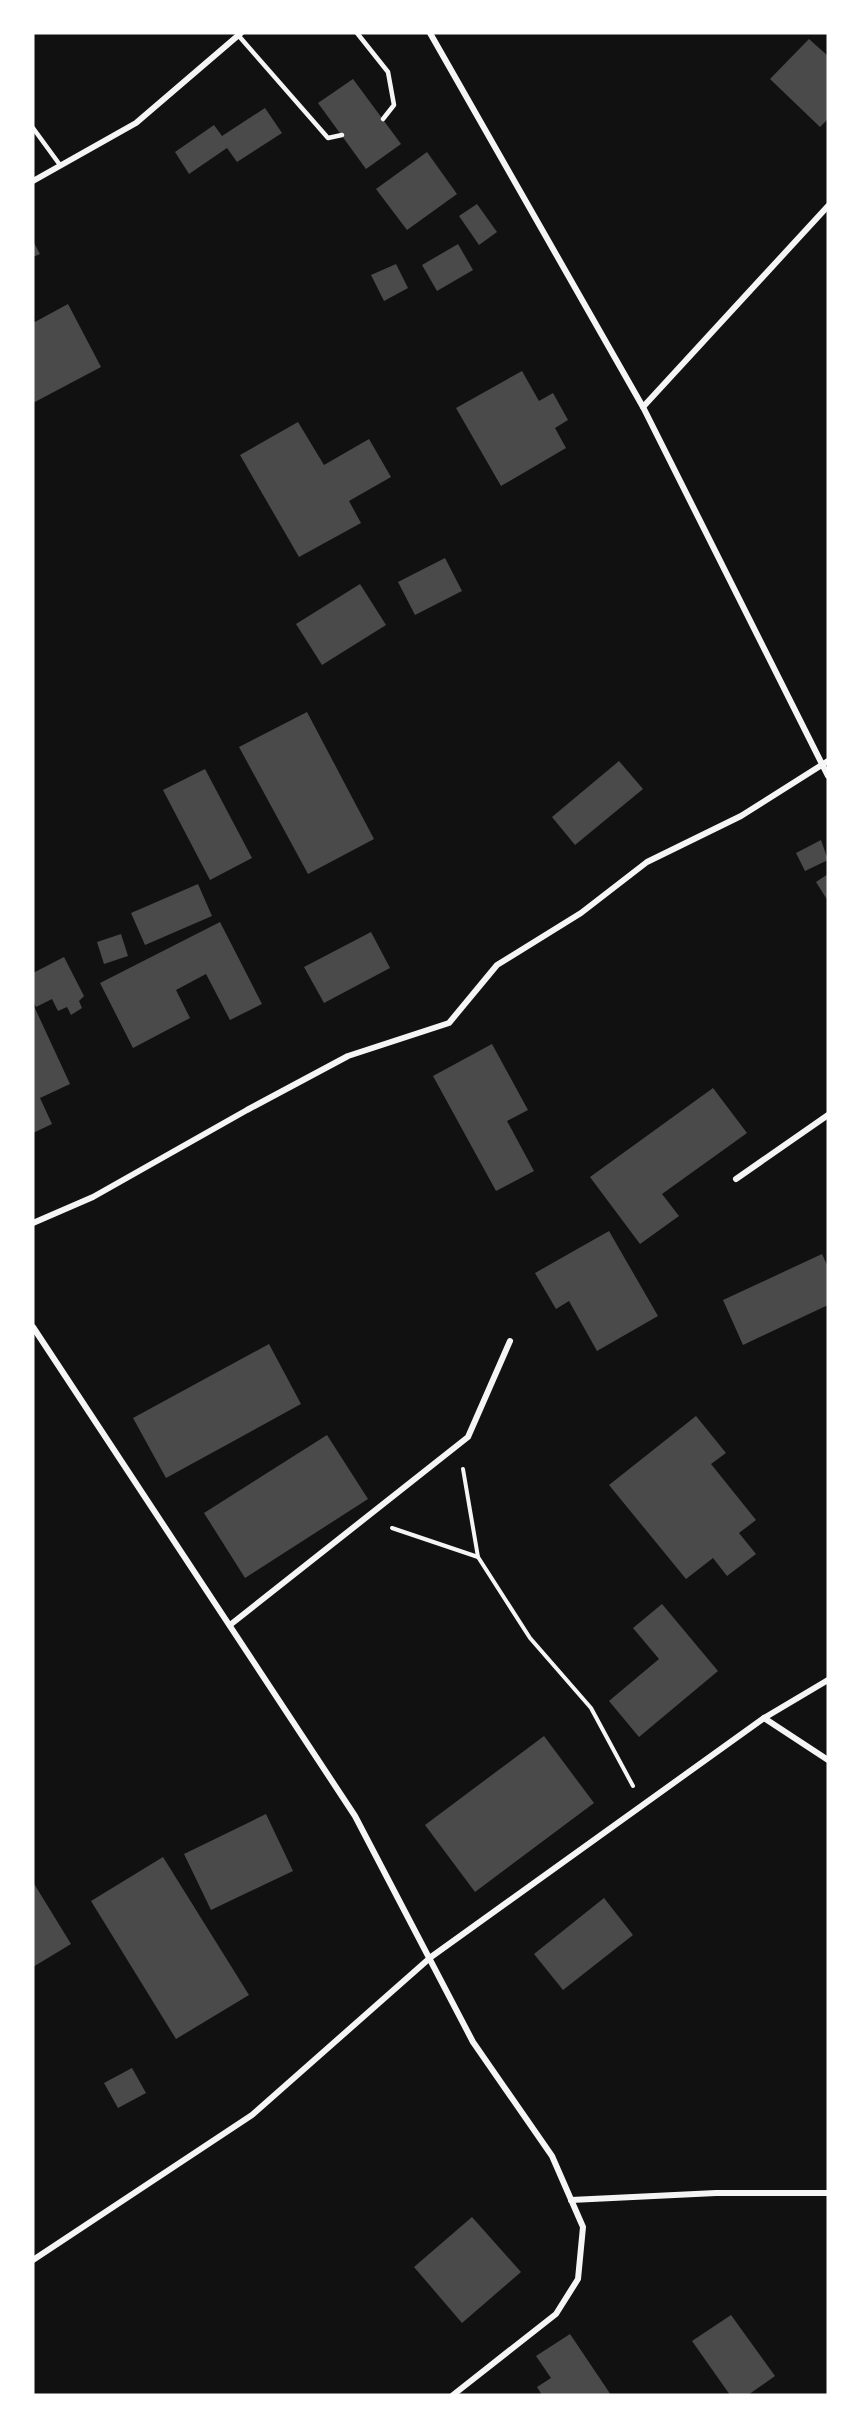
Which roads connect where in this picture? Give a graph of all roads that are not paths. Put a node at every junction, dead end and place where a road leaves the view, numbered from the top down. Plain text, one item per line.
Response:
1 (357, 33) edge
2 (429, 33) edge
3 (239, 34) edge
4 (383, 120) dead end
5 (33, 128) edge
6 (342, 135) dead end
7 (60, 165) junction
8 (33, 181) edge
9 (828, 206) edge
10 (643, 407) junction
11 (825, 763) edge
12 (828, 776) edge
13 (828, 1115) edge
14 (736, 1179) dead end
15 (33, 1223) edge
16 (33, 1327) edge
17 (510, 1341) dead end
18 (230, 1625) junction
19 (828, 1680) edge
20 (764, 1718) junction
21 (828, 1760) edge
22 (430, 1957) junction
23 (828, 2193) edge
24 (571, 2200) junction
25 (33, 2260) edge
26 (453, 2395) edge

1 - 4 lane
2 - 10 street
3 - 6 lane
3 - 7 street
5 - 7 lane
7 - 8 street
9 - 10 street
10 - 11 street
11 - 12 street
11 - 15 street
13 - 14 street
16 - 18 street
17 - 18 street
18 - 22 street
19 - 20 street
20 - 21 street
20 - 22 street
22 - 24 street
22 - 25 street
23 - 24 street
24 - 26 street

